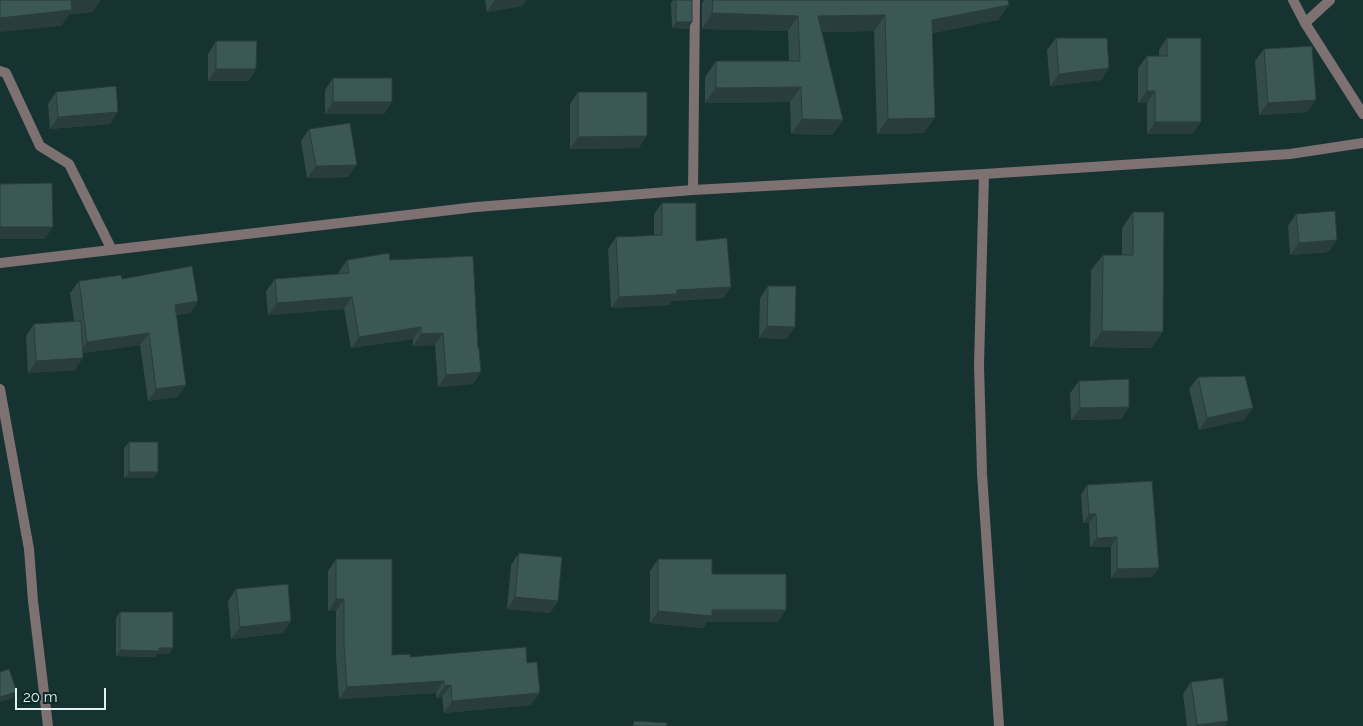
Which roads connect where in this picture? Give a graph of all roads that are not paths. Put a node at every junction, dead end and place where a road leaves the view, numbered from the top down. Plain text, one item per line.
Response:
1 (695, 0) edge
2 (1293, 0) edge
3 (1330, 0) edge
4 (1305, 23) junction
5 (0, 71) edge
6 (1363, 114) edge
7 (1363, 143) edge
8 (984, 174) junction
9 (693, 190) junction
10 (112, 250) junction
11 (0, 264) edge
12 (0, 389) edge
13 (48, 726) edge
14 (998, 726) edge

1 - 9 street
2 - 4 street
3 - 4 street
4 - 6 street
5 - 10 street
7 - 8 street
8 - 9 street
8 - 14 street
9 - 10 street
10 - 11 street
12 - 13 street

